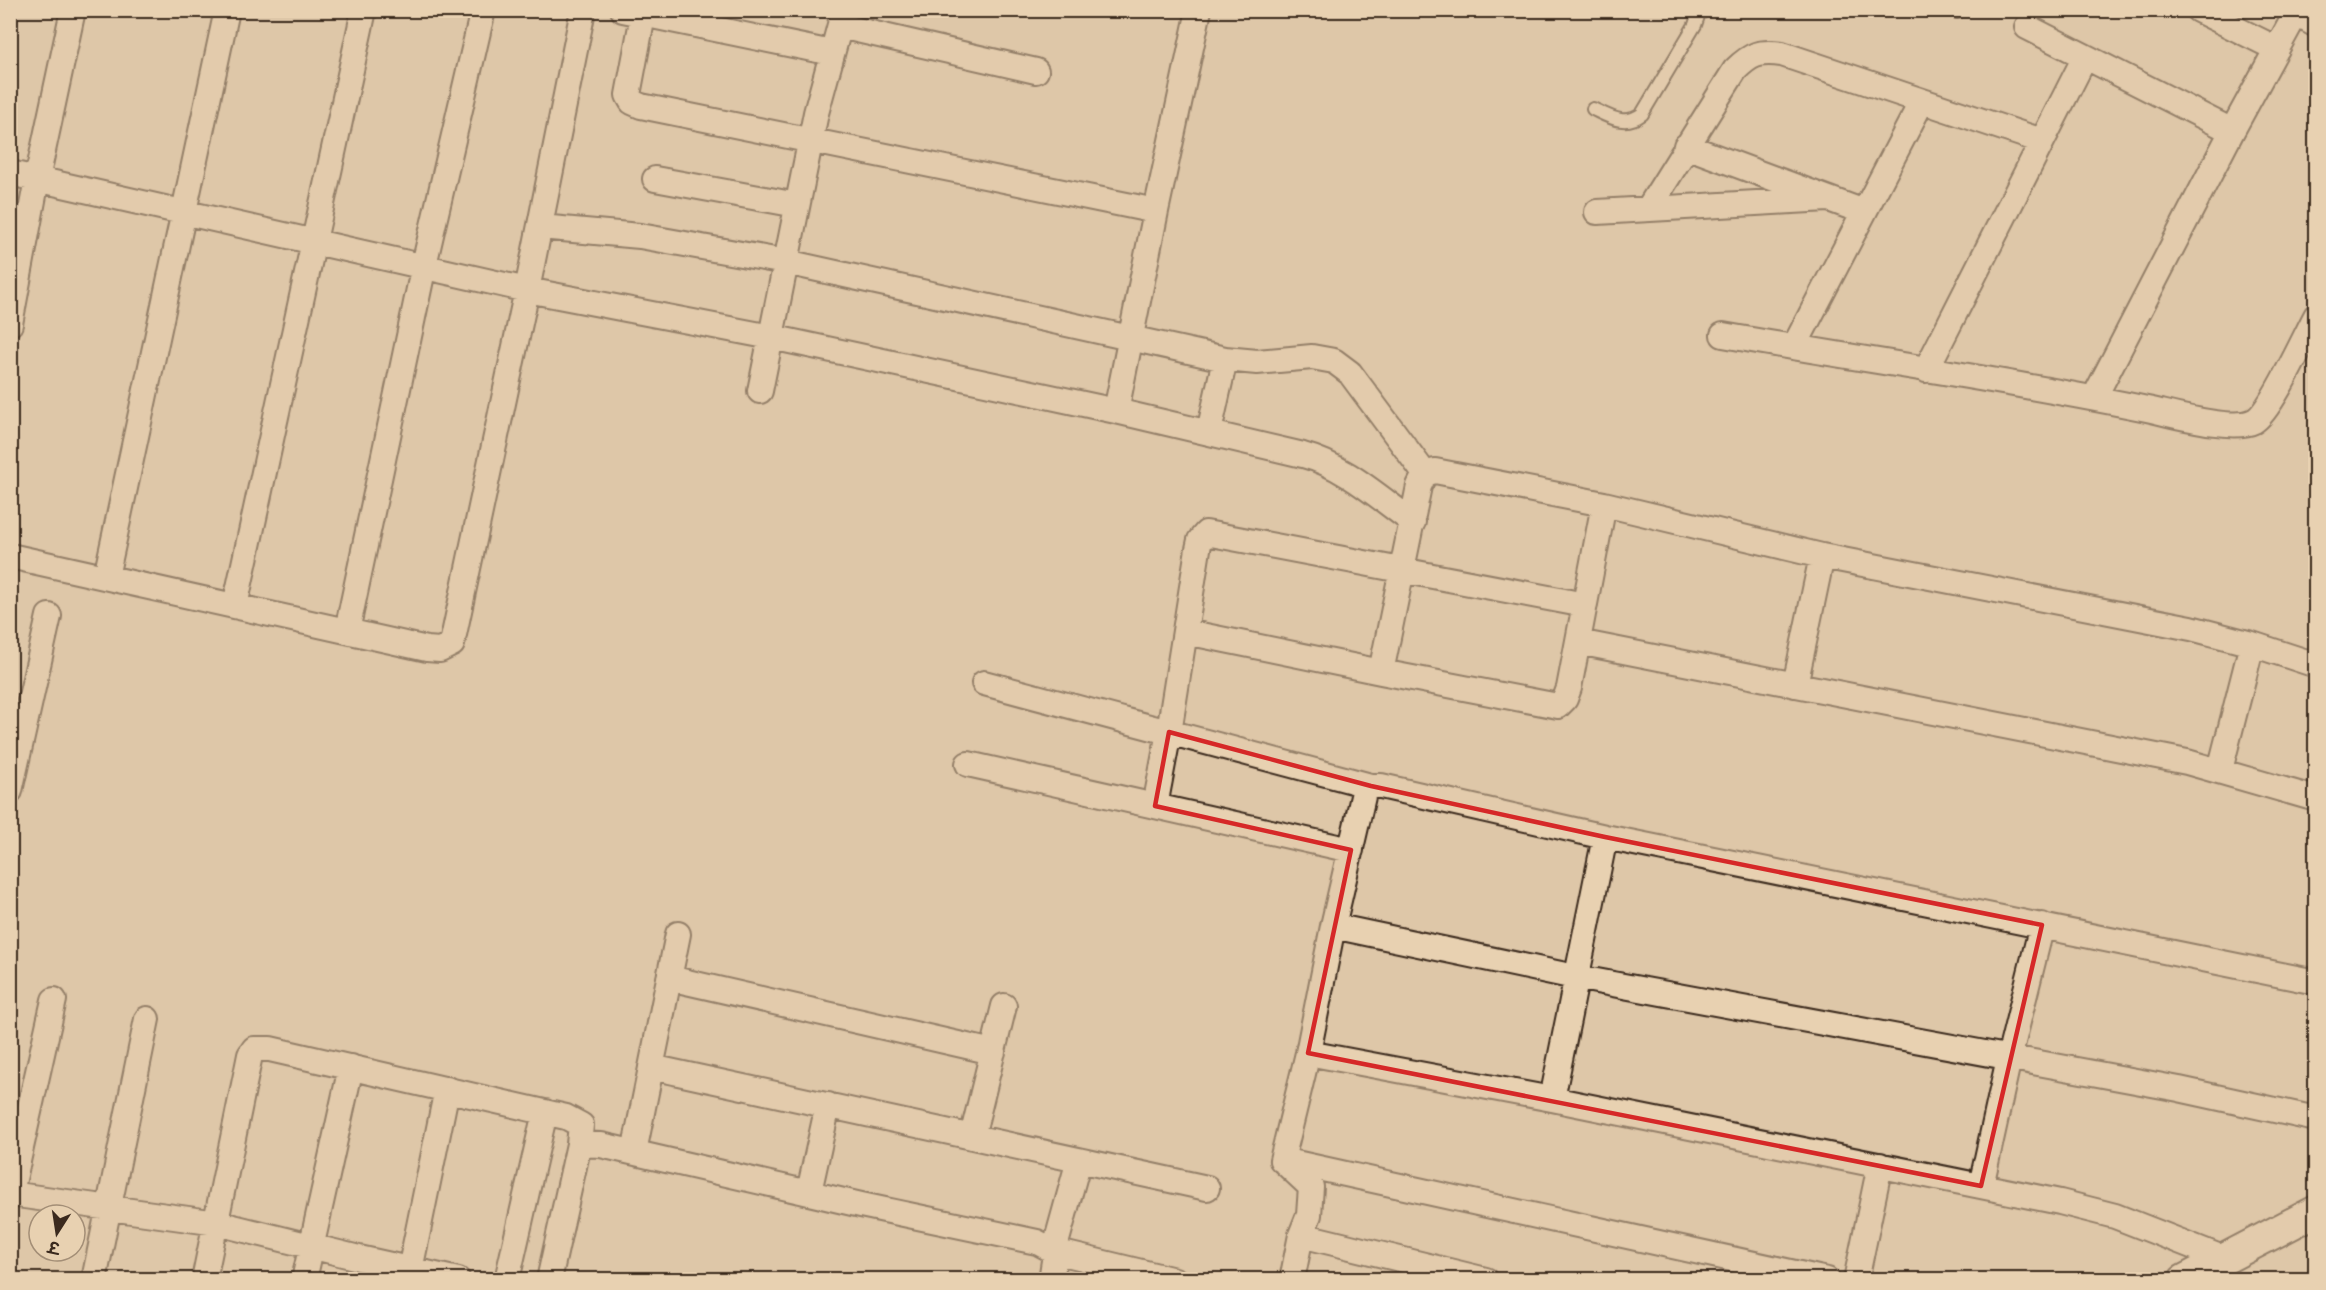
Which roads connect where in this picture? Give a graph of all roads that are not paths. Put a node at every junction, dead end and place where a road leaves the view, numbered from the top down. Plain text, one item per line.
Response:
1 (73, 10) edge
2 (227, 10) edge
3 (364, 10) edge
4 (483, 10) edge
5 (583, 10) edge
6 (1700, 10) edge
7 (2198, 10) edge
8 (637, 12) edge
9 (1196, 12) edge
10 (2303, 16) edge
11 (842, 18) edge
12 (2027, 27) dead end
13 (2277, 49) junction
14 (832, 53) junction
15 (2085, 57) junction
16 (1036, 71) dead end
17 (1922, 101) junction
18 (1593, 109) dead end
19 (2232, 131) junction
20 (810, 139) junction
21 (2042, 141) junction
22 (1686, 146) junction
23 (10, 173) edge
24 (37, 179) junction
25 (655, 179) dead end
26 (1828, 199) junction
27 (797, 205) junction
28 (1648, 209) junction
29 (1156, 211) junction
30 (183, 212) junction
31 (1597, 212) dead end
32 (1864, 212) junction
33 (540, 227) junction
34 (314, 241) junction
35 (786, 262) junction
36 (424, 265) junction
37 (527, 290) junction
38 (2316, 316) edge
39 (10, 324) edge
40 (1723, 335) dead end
41 (771, 337) junction
42 (1131, 337) junction
43 (1794, 347) junction
44 (1225, 359) junction
45 (1926, 370) junction
46 (760, 391) dead end
47 (2094, 398) junction
48 (1116, 411) junction
49 (1209, 432) junction
50 (1425, 474) junction
51 (1604, 504) junction
52 (1413, 522) junction
53 (10, 556) edge
54 (1822, 556) junction
55 (1403, 570) junction
56 (106, 577) junction
57 (1585, 605) junction
58 (235, 606) junction
59 (49, 616) dead end
60 (347, 631) junction
61 (1186, 632) junction
62 (1578, 642) junction
63 (2252, 644) junction
64 (2316, 665) edge
65 (1381, 672) junction
66 (984, 683) dead end
67 (1795, 685) junction
68 (1169, 732) junction
69 (968, 764) dead end
70 (2220, 770) junction
71 (1371, 786) junction
72 (10, 791) edge
73 (2316, 799) edge
74 (1155, 806) junction
75 (1605, 837) junction
76 (1351, 850) junction
77 (2042, 925) junction
78 (1333, 926) junction
79 (678, 934) dead end
80 (1575, 977) junction
81 (669, 978) junction
82 (2316, 981) edge
83 (54, 1000) dead end
84 (1004, 1006) dead end
85 (147, 1019) dead end
86 (993, 1052) junction
87 (1308, 1053) junction
88 (2009, 1058) junction
89 (651, 1066) junction
90 (351, 1067) junction
91 (447, 1089) junction
92 (1552, 1099) junction
93 (828, 1105) junction
94 (545, 1112) junction
95 (2316, 1119) edge
96 (972, 1137) junction
97 (579, 1144) junction
98 (634, 1152) junction
99 (1079, 1160) junction
100 (1282, 1160) junction
101 (1880, 1165) junction
102 (1981, 1186) junction
103 (1207, 1188) dead end
104 (809, 1192) junction
105 (11, 1195) edge
106 (108, 1208) junction
107 (2316, 1211) edge
108 (217, 1223) junction
109 (1301, 1235) junction
110 (312, 1246) junction
111 (1054, 1251) junction
112 (2225, 1259) junction
113 (409, 1275) edge
114 (94, 1280) edge
115 (204, 1280) edge
116 (304, 1280) edge
117 (458, 1280) edge
118 (507, 1280) edge
119 (549, 1280) edge
120 (1051, 1280) edge
121 (1175, 1280) edge
122 (1292, 1280) edge
123 (1486, 1280) edge
124 (1827, 1280) edge
125 (1856, 1280) edge
126 (2184, 1280) edge

1 - 24 street
2 - 30 street
3 - 34 street
4 - 36 street
5 - 33 street
6 - 18 lane
7 - 13 street
8 - 14 street
8 - 20 street
9 - 29 street
10 - 13 street
11 - 14 street
11 - 16 street
12 - 15 street
13 - 19 street
14 - 20 street
15 - 19 street
15 - 21 street
17 - 21 street
17 - 22 street
17 - 32 street
19 - 47 street
20 - 27 street
20 - 29 street
21 - 45 street
22 - 26 street
22 - 28 street
23 - 24 street
24 - 30 street
24 - 39 street
25 - 27 street
26 - 28 street
26 - 32 street
27 - 35 street
28 - 31 street
29 - 42 street
30 - 34 street
30 - 56 street
32 - 43 street
33 - 35 street
33 - 37 street
34 - 36 street
34 - 58 street
35 - 41 street
35 - 42 street
36 - 37 street
36 - 60 street
37 - 41 street
37 - 60 street
38 - 47 street
40 - 43 street
41 - 46 street
41 - 48 street
42 - 44 street
42 - 48 street
43 - 45 street
44 - 49 street
44 - 50 street
45 - 47 street
48 - 49 street
49 - 52 street
50 - 51 street
50 - 52 street
51 - 54 street
51 - 57 street
52 - 55 street
53 - 56 street
54 - 63 street
54 - 67 street
55 - 57 street
55 - 61 street
55 - 65 street
56 - 58 street
57 - 62 street
58 - 60 street
59 - 72 street
61 - 65 street
61 - 68 street
62 - 65 street
62 - 67 street
63 - 64 street
63 - 70 street
66 - 68 street
67 - 70 street
68 - 71 street
68 - 74 street
69 - 74 street
70 - 73 street
71 - 75 street
71 - 76 street
74 - 76 street
75 - 77 street
75 - 80 street
76 - 78 street
77 - 82 street
77 - 88 street
78 - 80 street
78 - 87 street
79 - 81 street
80 - 88 street
80 - 92 street
81 - 86 street
81 - 89 street
83 - 105 street
84 - 86 street
85 - 106 street
86 - 96 street
87 - 92 street
87 - 100 street
88 - 95 street
88 - 102 street
89 - 93 street
89 - 98 street
90 - 91 street
90 - 108 street
90 - 110 street
91 - 94 street
91 - 113 street
92 - 101 street
93 - 96 street
93 - 104 street
94 - 97 street
94 - 118 street
96 - 99 street
97 - 98 street
97 - 119 street
98 - 104 street
99 - 103 street
99 - 111 street
100 - 109 street
100 - 124 street
101 - 102 street
101 - 125 street
102 - 112 street
104 - 111 street
105 - 106 street
106 - 108 street
106 - 114 street
107 - 112 street
108 - 110 street
108 - 115 street
109 - 122 street
109 - 123 street
110 - 113 street
110 - 116 street
111 - 120 street
111 - 121 street
112 - 126 street
113 - 117 street

